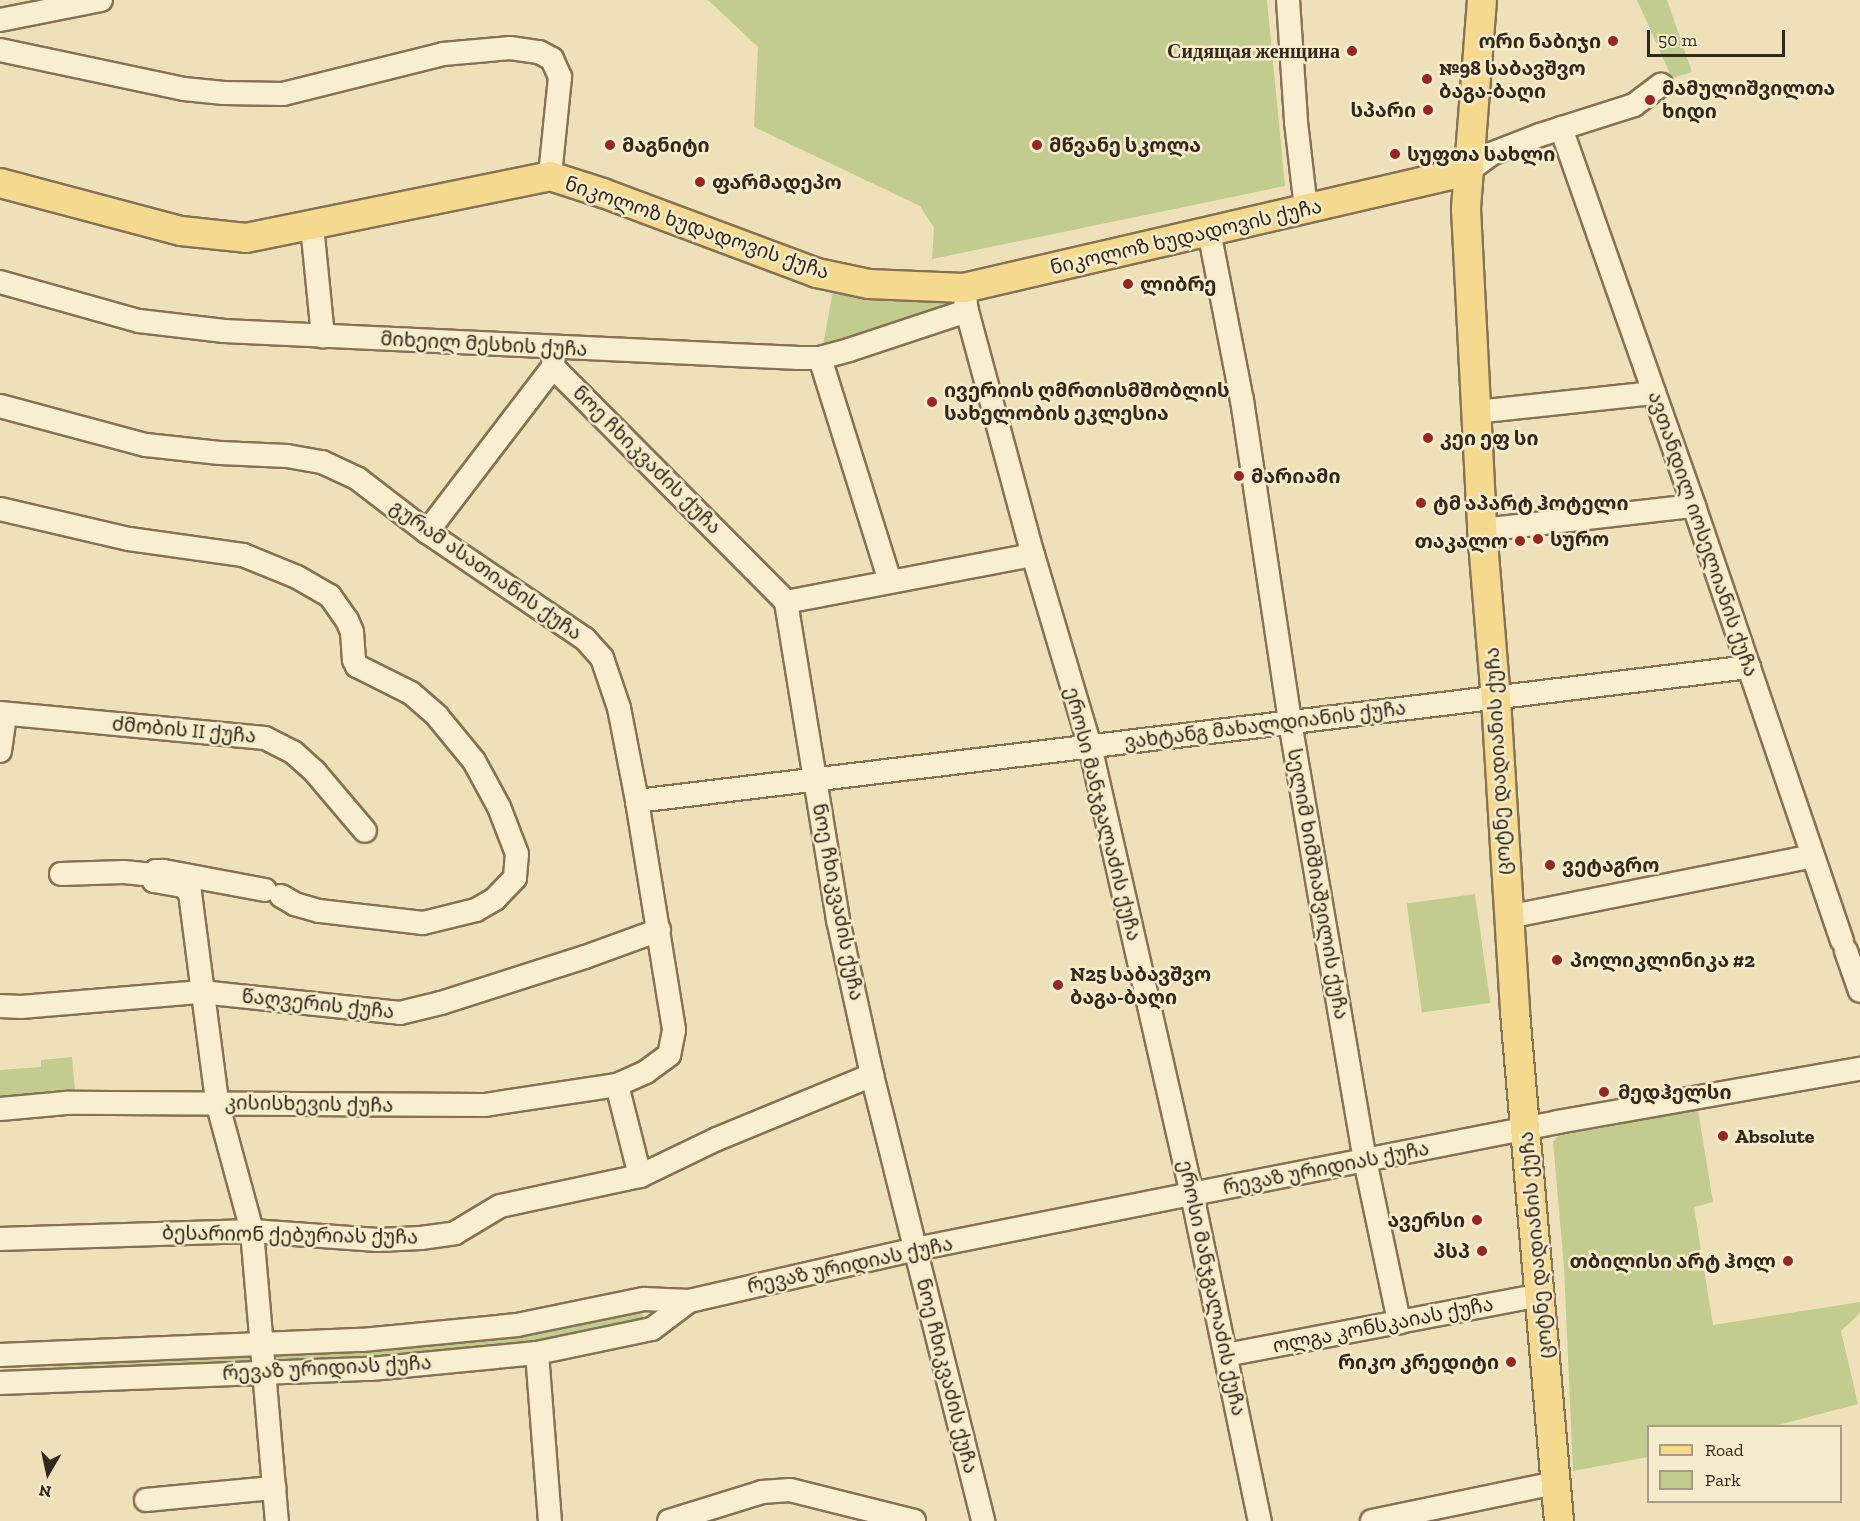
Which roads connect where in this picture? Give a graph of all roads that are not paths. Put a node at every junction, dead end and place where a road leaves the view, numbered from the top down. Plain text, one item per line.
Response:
1 (101, 0) edge
2 (1288, 0) edge
3 (1482, 0) edge
4 (0, 20) edge
5 (0, 34) edge
6 (0, 50) edge
7 (49, 61) junction
8 (1661, 85) dead end
9 (1561, 128) junction
10 (1468, 171) junction
11 (550, 176) junction
12 (0, 183) edge
13 (1306, 209) junction
14 (312, 226) junction
15 (1209, 231) junction
16 (0, 282) edge
17 (965, 299) junction
18 (323, 336) junction
19 (553, 357) junction
20 (820, 358) junction
21 (1654, 393) junction
22 (0, 406) edge
23 (1476, 412) junction
24 (1694, 506) junction
25 (0, 509) edge
26 (1482, 530) junction
27 (427, 532) junction
28 (1033, 555) junction
29 (890, 581) junction
30 (786, 602) junction
31 (1749, 667) junction
32 (1496, 699) junction
33 (2, 714) edge
34 (1290, 722) junction
35 (1090, 746) junction
36 (0, 751) edge
37 (815, 780) junction
38 (638, 801) junction
39 (365, 831) dead end
40 (1812, 856) junction
41 (61, 874) dead end
42 (153, 875) junction
43 (1508, 917) junction
44 (659, 930) junction
45 (1860, 991) edge
46 (201, 992) junction
47 (0, 1006) edge
48 (1860, 1070) edge
49 (872, 1074) junction
50 (617, 1085) junction
51 (217, 1102) junction
52 (0, 1109) edge
53 (1526, 1129) junction
54 (1365, 1160) junction
55 (640, 1176) junction
56 (1192, 1194) junction
57 (252, 1231) junction
58 (0, 1239) edge
59 (916, 1249) junction
60 (1540, 1295) junction
61 (644, 1299) junction
62 (689, 1301) junction
63 (1399, 1322) junction
64 (652, 1329) junction
65 (263, 1344) junction
66 (537, 1353) junction
67 (0, 1355) edge
68 (1226, 1355) junction
69 (265, 1373) junction
70 (0, 1383) edge
71 (1555, 1483) junction
72 (273, 1488) junction
73 (146, 1500) dead end
74 (277, 1521) edge
75 (550, 1521) edge
76 (669, 1521) edge
77 (914, 1521) edge
78 (983, 1521) edge
79 (1260, 1521) edge
80 (1372, 1521) edge
81 (1559, 1521) edge

1 - 4 street
2 - 13 street
3 - 10 main road, ცოტნე დადიანის ქუჩა
5 - 7 street
6 - 7 street
7 - 11 street
8 - 9 street, ნიკოლოზ ხუდადოვის ქუჩა
9 - 10 street, ნიკოლოზ ხუდადოვის ქუჩა
9 - 21 street, ავთანდილ იოსელიანის ქუჩა
10 - 13 main road, ნიკოლოზ ხუდადოვის ქუჩა
10 - 23 main road, ცოტნე დადიანის ქუჩა
11 - 14 main road, ნიკოლოზ ხუდადოვის ქუჩა
11 - 17 main road, ნიკოლოზ ხუდადოვის ქუჩა
12 - 14 main road, ნიკოლოზ ხუდადოვის ქუჩა
13 - 15 main road, ნიკოლოზ ხუდადოვის ქუჩა
14 - 18 street
15 - 17 main road, ნიკოლოზ ხუდადოვის ქუჩა
15 - 34 street, სელიმ ხიმშიაშვილის ქუჩა
16 - 18 street, მიხეილ მესხის ქუჩა
17 - 20 street, მიხეილ მესხის ქუჩა
17 - 28 street, ეროსი მანჯგალაძის ქუჩა
18 - 19 street, მიხეილ მესხის ქუჩა
19 - 20 street, მიხეილ მესხის ქუჩა
19 - 27 street
19 - 30 street, ნოე ჩხიკვაძის ქუჩა
20 - 29 street
21 - 23 street
21 - 24 street, ავთანდილ იოსელიანის ქუჩა
22 - 27 street, გურამ ასათიანის ქუჩა
23 - 26 main road, ცოტნე დადიანის ქუჩა
24 - 26 street
24 - 31 street, ავთანდილ იოსელიანის ქუჩა
25 - 42 street
26 - 32 main road, ცოტნე დადიანის ქუჩა
27 - 38 street, გურამ ასათიანის ქუჩა
28 - 29 street
28 - 35 street, ეროსი მანჯგალაძის ქუჩა
29 - 30 street
30 - 37 street, ნოე ჩხიკვაძის ქუჩა
31 - 32 street, ვახტანგ მახალდიანის ქუჩა
31 - 40 street, ავთანდილ იოსელიანის ქუჩა
32 - 34 street, ვახტანგ მახალდიანის ქუჩა
32 - 43 main road, ცოტნე დადიანის ქუჩა
33 - 36 street
33 - 39 street, ძმობის II ქუჩა
34 - 35 street, ვახტანგ მახალდიანის ქუჩა
34 - 54 street, სელიმ ხიმშიაშვილის ქუჩა
35 - 37 street, ვახტანგ მახალდიანის ქუჩა
35 - 56 street, ეროსი მანჯგალაძის ქუჩა
37 - 38 street, ვახტანგ მახალდიანის ქუჩა
37 - 49 street, ნოე ჩხიკვაძის ქუჩა
38 - 44 street, გურამ ასათიანის ქუჩა
40 - 43 street
40 - 45 street, ავთანდილ იოსელიანის ქუჩა
41 - 42 street
42 - 46 street
43 - 53 main road, ცოტნე დადიანის ქუჩა
44 - 46 street, წაღვერის ქუჩა
44 - 50 street, გურამ ასათიანის ქუჩა
46 - 47 street, წაღვერის ქუჩა
46 - 51 street
48 - 53 street, რევაზ ურიდიას ქუჩა
49 - 55 street, ბესარიონ ქებურიას ქუჩა
49 - 59 street, ნოე ჩხიკვაძის ქუჩა
50 - 51 street, კისისხევის ქუჩა
50 - 55 street
51 - 52 street, კისისხევის ქუჩა
51 - 57 street
53 - 54 street, რევაზ ურიდიას ქუჩა
53 - 60 main road, ცოტნე დადიანის ქუჩა
54 - 56 street, რევაზ ურიდიას ქუჩა
54 - 63 street, სელიმ ხიმშიაშვილის ქუჩა
55 - 57 street, ბესარიონ ქებურიას ქუჩა
56 - 59 street, რევაზ ურიდიას ქუჩა
56 - 68 street, ეროსი მანჯგალაძის ქუჩა
57 - 58 street, ბესარიონ ქებურიას ქუჩა
57 - 65 street
59 - 62 street, რევაზ ურიდიას ქუჩა
59 - 78 street, ნოე ჩხიკვაძის ქუჩა
60 - 63 street, ოლგა კონსკაიას ქუჩა
60 - 71 main road, ცოტნე დადიანის ქუჩა
61 - 62 street, რევაზ ურიდიას ქუჩა
61 - 64 street
61 - 65 street, რევაზ ურიდიას ქუჩა
62 - 64 street, რევაზ ურიდიას ქუჩა
63 - 68 street, ოლგა კონსკაიას ქუჩა
64 - 66 street, რევაზ ურიდიას ქუჩა
65 - 67 street, რევაზ ურიდიას ქუჩა
65 - 69 street
66 - 69 street, რევაზ ურიდიას ქუჩა
66 - 75 street
68 - 79 street, ეროსი მანჯგალაძის ქუჩა
69 - 70 street, რევაზ ურიდიას ქუჩა
69 - 72 street
71 - 80 street
71 - 81 main road, ცოტნე დადიანის ქუჩა
72 - 73 street
72 - 74 street
76 - 77 street

